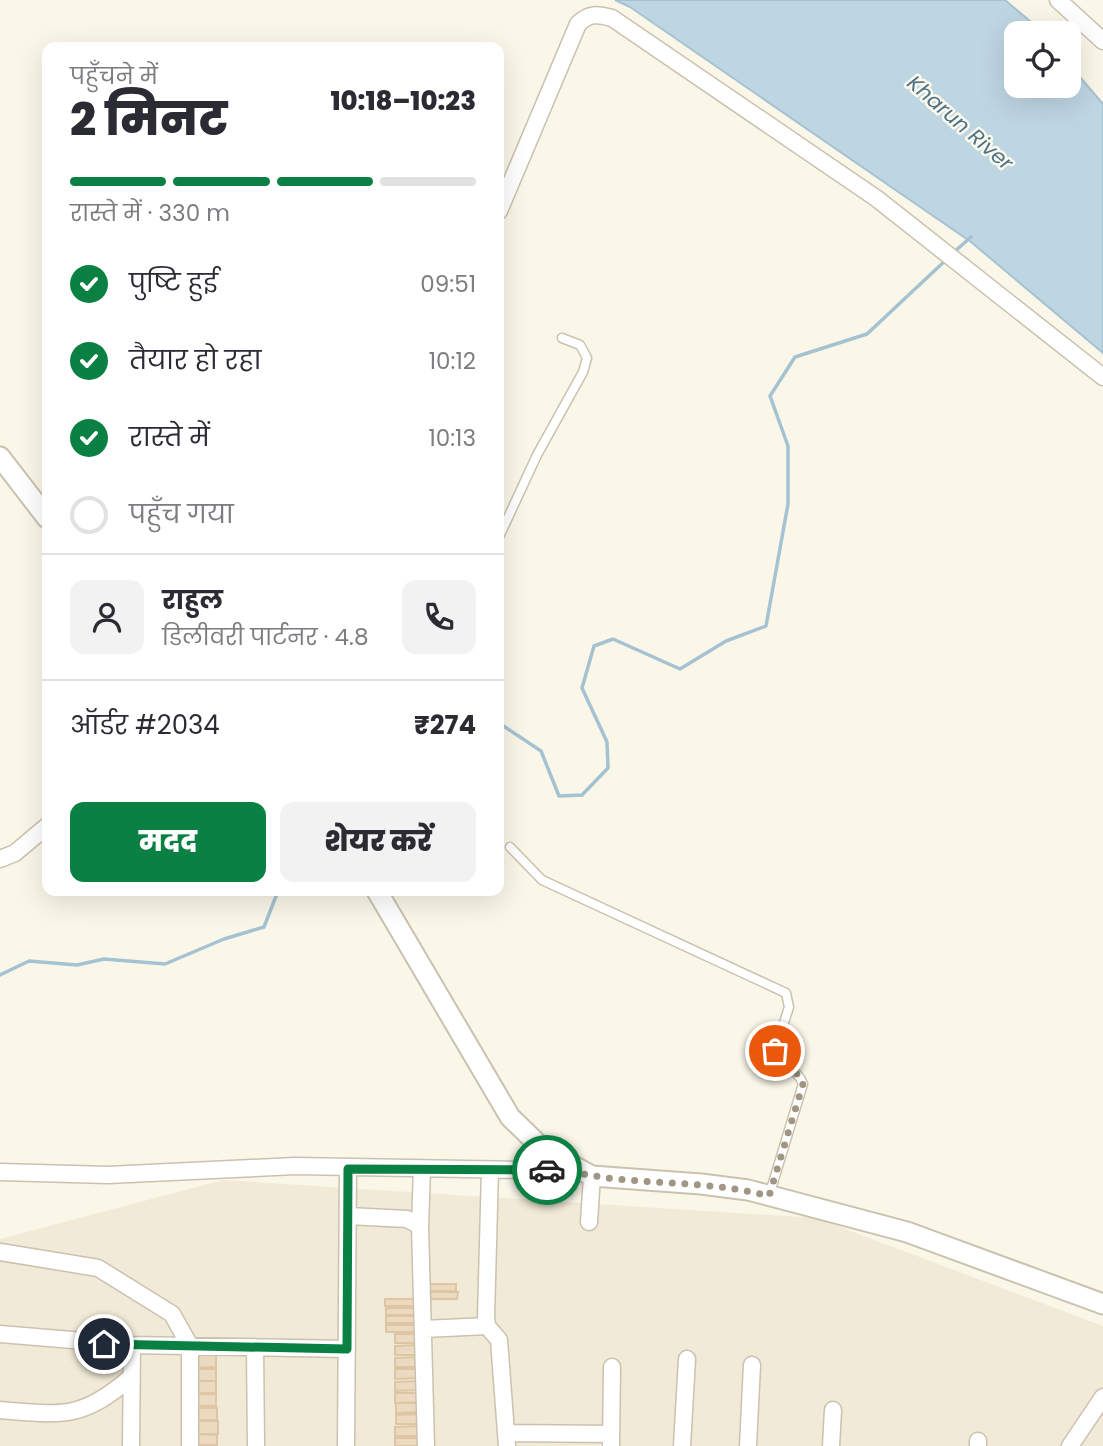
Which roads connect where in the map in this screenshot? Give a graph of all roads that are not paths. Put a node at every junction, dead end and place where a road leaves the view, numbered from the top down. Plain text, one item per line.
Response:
1 (1058, 0) edge
2 (1103, 41) edge
3 (504, 199) edge
4 (562, 338) dead end
5 (1103, 377) edge
6 (0, 457) edge
7 (42, 512) edge
8 (504, 526) edge
9 (42, 830) edge
10 (510, 847) dead end
11 (0, 859) edge
12 (380, 896) edge
13 (348, 1169) junction
14 (422, 1169) junction
15 (490, 1170) junction
16 (0, 1172) edge
17 (586, 1174) junction
18 (769, 1196) junction
19 (348, 1216) junction
20 (589, 1222) dead end
21 (420, 1226) junction
22 (0, 1252) edge
23 (1103, 1304) edge
24 (487, 1326) junction
25 (424, 1329) junction
26 (0, 1334) edge
27 (132, 1345) junction
28 (190, 1346) junction
29 (255, 1348) junction
30 (347, 1349) junction
31 (687, 1359) dead end
32 (752, 1365) dead end
33 (612, 1367) dead end
34 (131, 1377) junction
35 (1103, 1396) edge
36 (0, 1410) edge
37 (833, 1410) dead end
38 (507, 1440) edge
39 (543, 1440) edge
40 (611, 1440) edge
41 (131, 1446) edge
42 (190, 1446) edge
43 (256, 1446) edge
44 (346, 1446) edge
45 (426, 1446) edge
46 (682, 1446) edge
47 (748, 1446) edge
48 (831, 1446) edge
49 (1070, 1446) edge

1 - 2 street
3 - 5 street
4 - 8 lane
6 - 7 street
9 - 11 street
10 - 18 lane
12 - 17 street
13 - 14 street
13 - 16 street
13 - 19 street
14 - 15 street
14 - 21 street
15 - 17 street
15 - 24 street
17 - 18 street
17 - 20 street
18 - 23 street
19 - 21 street
19 - 30 street
21 - 25 street
22 - 28 street
24 - 25 street
24 - 38 street
25 - 45 street
26 - 27 street
27 - 28 street
27 - 34 street
28 - 29 street
28 - 42 street
29 - 30 street
29 - 43 street
30 - 44 street
31 - 46 street
32 - 47 street
33 - 40 street
34 - 36 street
34 - 41 street
35 - 49 street
37 - 48 street
38 - 39 street
39 - 40 street

